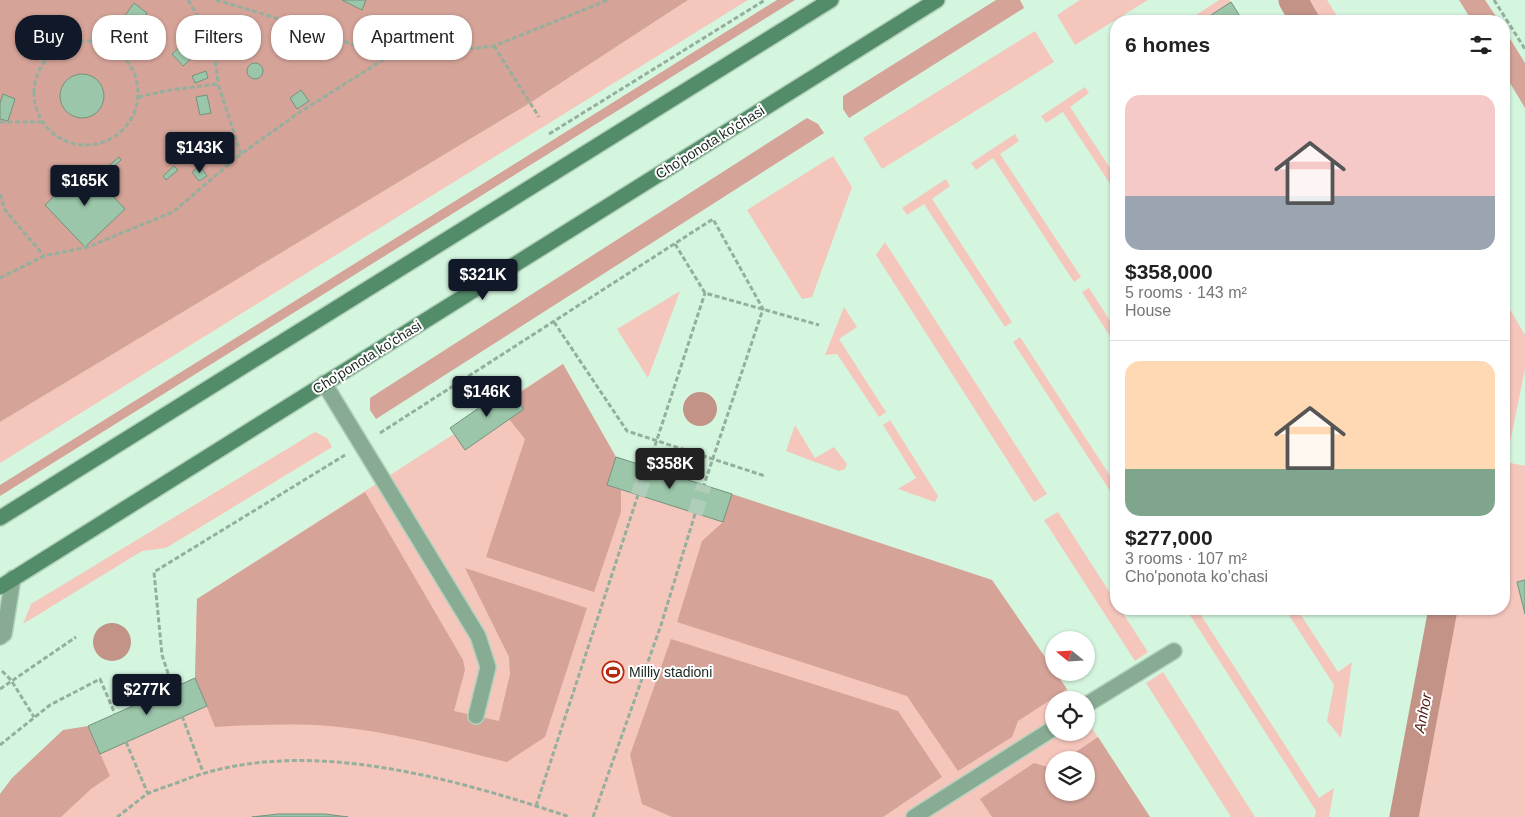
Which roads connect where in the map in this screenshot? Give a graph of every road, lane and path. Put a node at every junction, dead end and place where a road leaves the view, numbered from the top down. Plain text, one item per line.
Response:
1 (188, 0) edge
2 (216, 0) edge
3 (608, 0) edge
4 (765, 0) edge
5 (832, 0) edge
6 (937, 0) edge
7 (1494, 0) edge
8 (1503, 15) edge
9 (1510, 25) edge
10 (353, 44) edge
11 (494, 46) junction
12 (472, 48) edge
13 (1525, 49) edge
14 (383, 60) edge
15 (218, 84) junction
16 (138, 97) junction
17 (539, 117) dead end
18 (0, 122) edge
19 (42, 122) junction
20 (549, 134) dead end
21 (241, 154) junction
22 (0, 194) edge
23 (675, 244) junction
24 (44, 256) junction
25 (0, 278) edge
26 (705, 293) junction
27 (764, 310) junction
28 (554, 322) junction
29 (819, 325) dead end
30 (324, 383) junction
31 (656, 441) junction
32 (362, 445) junction
33 (713, 459) junction
34 (648, 467) tunnel mouth
35 (765, 476) dead end
36 (704, 485) tunnel mouth
37 (638, 495) tunnel mouth
38 (695, 514) tunnel mouth
39 (0, 518) edge
40 (13, 578) junction
41 (0, 586) edge
42 (0, 637) edge
43 (76, 637) dead end
44 (1174, 651) dead end
45 (2, 672) dead end
46 (11, 680) junction
47 (173, 688) dead end
48 (0, 689) edge
49 (1095, 699) edge
50 (115, 714) dead end
51 (182, 716) dead end
52 (476, 716) dead end
53 (34, 717) junction
54 (1045, 734) edge
55 (126, 742) dead end
56 (0, 745) edge
57 (203, 772) junction
58 (148, 794) junction
59 (536, 806) junction
60 (117, 817) edge
61 (570, 817) edge
62 (592, 817) edge
63 (914, 817) edge

1 - 15 path
2 - 10 path
3 - 11 path
4 - 20 path
5 - 39 main road
6 - 30 main road, Cho'ponota ko'chasi
7 - 8 path
9 - 13 path
11 - 12 path
11 - 17 path
14 - 21 path
15 - 16 path
15 - 21 path
16 - 19 path
16 - 19 path
18 - 19 path
21 - 24 path
22 - 24 path
23 - 26 path
23 - 27 path
23 - 28 path
24 - 25 path
26 - 27 path
26 - 31 path
27 - 29 path
27 - 33 path
28 - 31 path
28 - 32 path
30 - 32 lane
30 - 40 main road, Cho'ponota ko'chasi
31 - 33 path
31 - 34 path
32 - 47 path
32 - 52 lane
33 - 35 path
33 - 36 path
37 - 59 path
38 - 62 path
40 - 41 main road, Cho'ponota ko'chasi
40 - 42 lane
43 - 46 path
44 - 49 lane
45 - 46 path
46 - 48 path
46 - 53 path
50 - 53 path
51 - 57 path
53 - 56 path
54 - 63 lane
55 - 58 path
57 - 58 path
57 - 59 path
58 - 60 path
59 - 61 path

